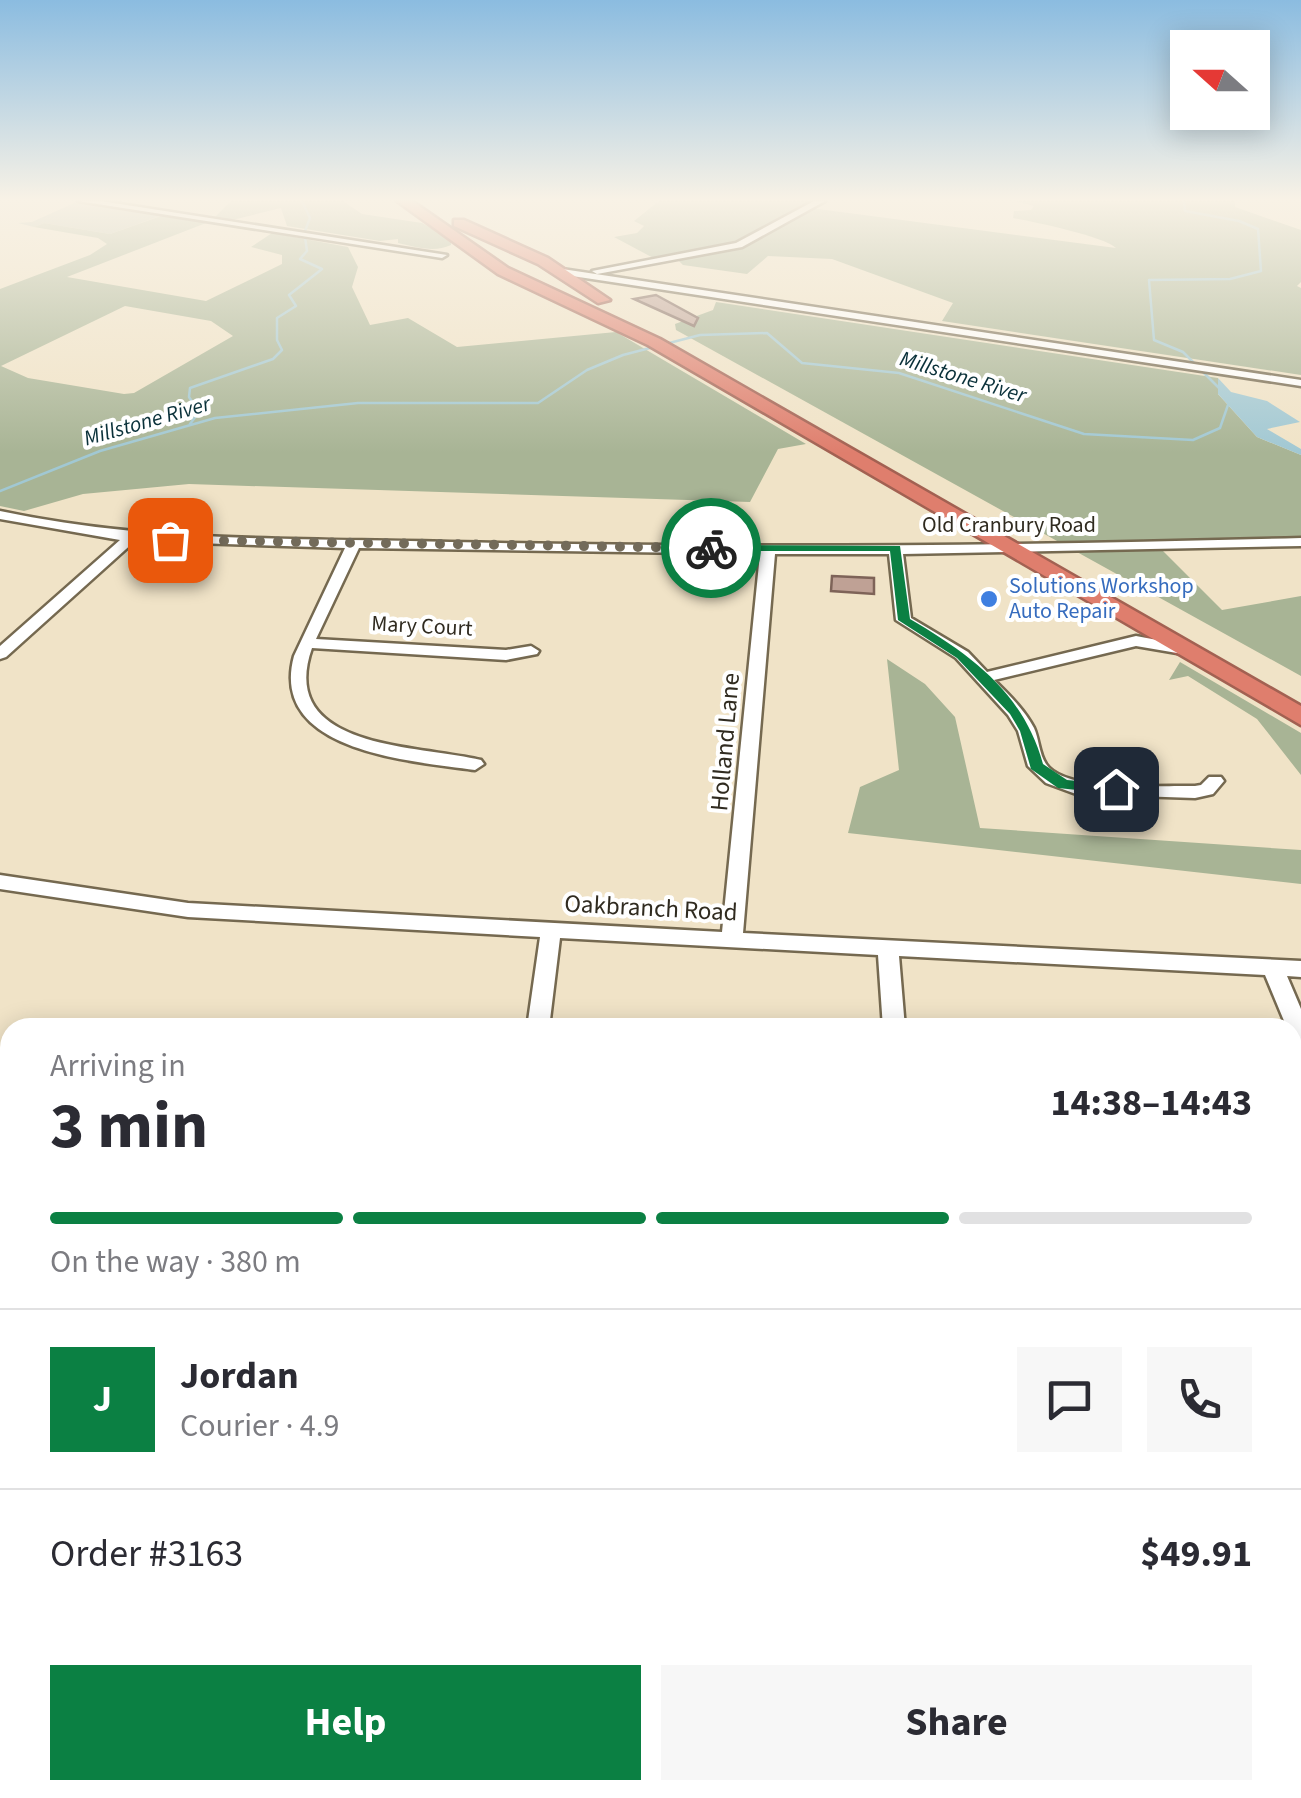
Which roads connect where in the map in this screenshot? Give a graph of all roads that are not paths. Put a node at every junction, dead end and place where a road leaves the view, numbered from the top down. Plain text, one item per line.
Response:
1 (531, 285) edge
2 (578, 285) edge
3 (668, 285) edge
4 (667, 343) junction
5 (1301, 383) edge
6 (0, 515) edge
7 (130, 538) junction
8 (1301, 542) edge
9 (354, 544) junction
10 (768, 548) junction
11 (896, 548) junction
12 (1007, 548) junction
13 (1038, 549) junction
14 (1116, 611) junction
15 (309, 642) junction
16 (1116, 646) junction
17 (1182, 649) junction
18 (531, 651) dead end
19 (0, 654) edge
20 (983, 678) junction
21 (1301, 697) edge
22 (1301, 717) edge
23 (475, 764) dead end
24 (1214, 781) dead end
25 (0, 882) edge
26 (551, 930) junction
27 (732, 940) junction
28 (888, 948) junction
29 (1273, 968) junction
30 (1301, 969) edge
31 (539, 1018) edge
32 (893, 1018) edge
33 (1294, 1018) edge

1 - 4 highway
2 - 4 highway
3 - 5 street
4 - 12 highway
4 - 13 highway
6 - 7 street, Old Cranbury Road
7 - 9 street, Old Cranbury Road
7 - 19 street
8 - 13 street, Old Cranbury Road
9 - 10 street, Old Cranbury Road
9 - 15 street
10 - 11 street, Old Cranbury Road
10 - 27 street, Holland Lane
11 - 12 street, Old Cranbury Road
11 - 20 street
12 - 13 street, Old Cranbury Road
12 - 14 highway
13 - 21 highway
14 - 16 street
14 - 17 highway
15 - 18 street, Mary Court
15 - 23 street
16 - 17 street
16 - 20 street
17 - 22 highway
20 - 24 street
25 - 26 street, Oakbranch Road
26 - 27 street, Oakbranch Road
26 - 31 street
27 - 28 street, Oakbranch Road
28 - 29 street, Oakbranch Road
28 - 32 street
29 - 30 street, Oakbranch Road
29 - 33 street

